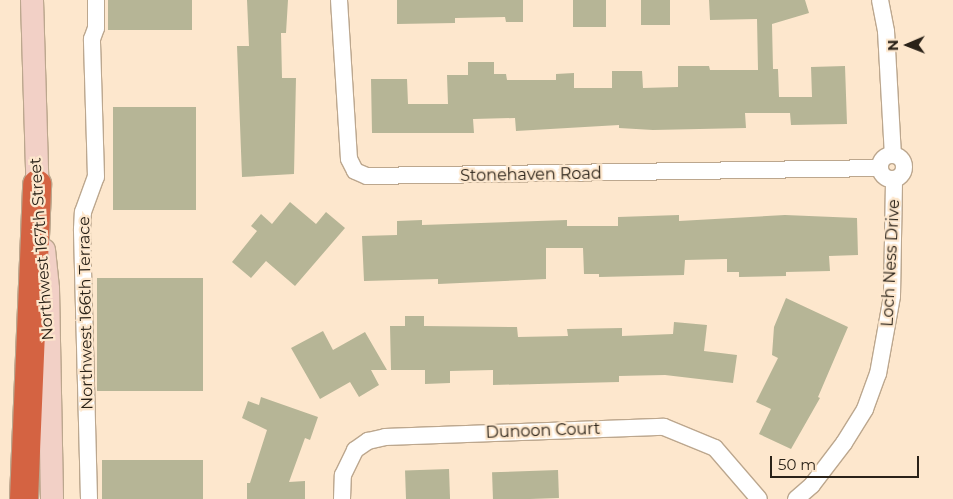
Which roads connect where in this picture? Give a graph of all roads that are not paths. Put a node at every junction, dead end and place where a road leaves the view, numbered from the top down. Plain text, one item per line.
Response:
1 (32, 0) edge
2 (85, 0) edge
3 (96, 0) edge
4 (339, 0) edge
5 (880, 0) edge
6 (92, 39) junction
7 (893, 155) junction
8 (880, 168) junction
9 (894, 180) junction
10 (37, 184) junction
11 (24, 499) edge
12 (52, 499) edge
13 (90, 499) edge
14 (342, 499) edge
15 (759, 499) edge
16 (796, 499) edge

1 - 10 street, Northwest 167th Street
2 - 6 street, Northwest 166th Terrace
3 - 6 street, Northwest 166th Terrace
4 - 8 street, Stonehaven Road
5 - 7 street
6 - 13 street, Northwest 166th Terrace
7 - 8 street
7 - 9 street
8 - 9 street
9 - 16 street, Loch Ness Drive
10 - 11 highway
10 - 12 street, Northwest 167th Street
14 - 15 street, Dunoon Court

